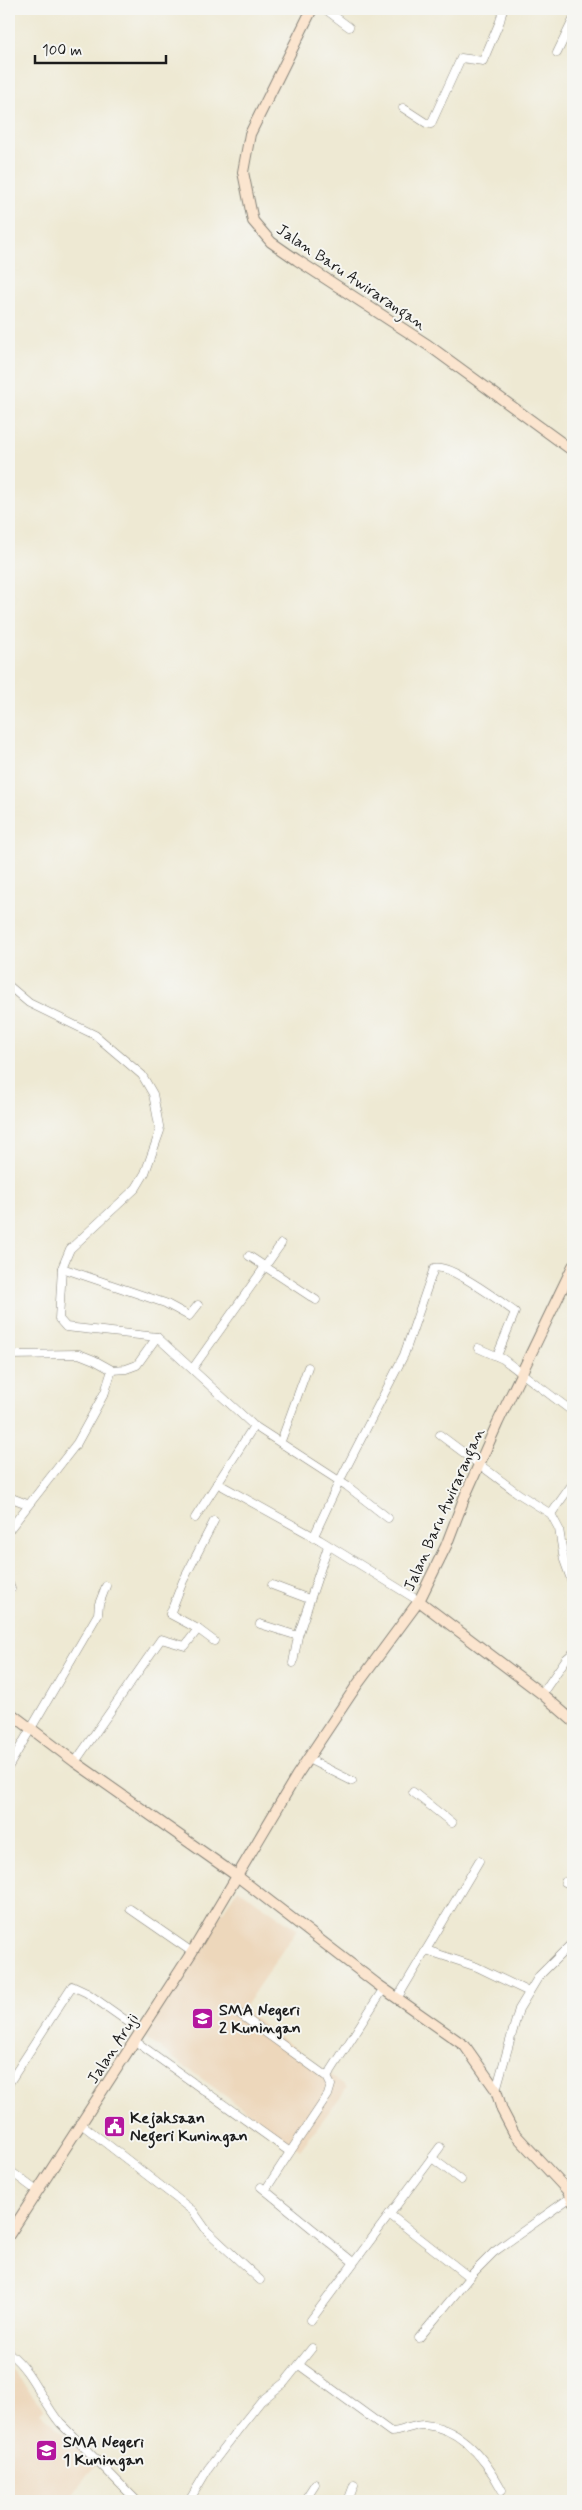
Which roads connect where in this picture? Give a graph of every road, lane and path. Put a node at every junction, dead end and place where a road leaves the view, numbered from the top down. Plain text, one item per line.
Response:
1 (312, 9) edge
2 (325, 9) edge
3 (503, 9) edge
4 (573, 20) edge
5 (349, 28) dead end
6 (557, 53) dead end
7 (403, 108) dead end
8 (573, 451) edge
9 (9, 986) edge
10 (281, 1244) dead end
11 (250, 1256) dead end
12 (264, 1267) junction
13 (62, 1268) junction
14 (572, 1273) edge
15 (316, 1300) dead end
16 (198, 1305) dead end
17 (154, 1339) junction
18 (478, 1348) dead end
19 (9, 1355) edge
20 (497, 1356) junction
21 (308, 1367) dead end
22 (193, 1368) junction
23 (112, 1370) junction
24 (521, 1374) junction
25 (573, 1412) edge
26 (252, 1429) dead end
27 (440, 1435) dead end
28 (281, 1441) junction
29 (480, 1462) junction
30 (340, 1481) junction
31 (573, 1482) edge
32 (217, 1483) junction
33 (9, 1497) edge
34 (27, 1504) junction
35 (551, 1514) junction
36 (195, 1518) dead end
37 (388, 1518) dead end
38 (214, 1521) dead end
39 (9, 1530) edge
40 (313, 1538) junction
41 (328, 1546) junction
42 (272, 1585) dead end
43 (573, 1585) edge
44 (106, 1586) dead end
45 (309, 1598) junction
46 (419, 1601) junction
47 (260, 1624) dead end
48 (198, 1629) junction
49 (298, 1636) junction
50 (214, 1641) dead end
51 (573, 1653) edge
52 (294, 1663) dead end
53 (544, 1691) junction
54 (9, 1712) edge
55 (573, 1719) edge
56 (32, 1729) junction
57 (308, 1759) junction
58 (75, 1762) junction
59 (9, 1766) edge
60 (352, 1781) dead end
61 (413, 1792) dead end
62 (452, 1823) dead end
63 (479, 1861) dead end
64 (237, 1876) junction
65 (565, 1882) dead end
66 (573, 1886) edge
67 (130, 1908) dead end
68 (573, 1942) edge
69 (426, 1950) junction
70 (192, 1952) junction
71 (384, 1988) junction
72 (529, 1992) junction
73 (398, 1997) junction
74 (237, 2012) dead end
75 (141, 2031) junction
76 (135, 2041) junction
77 (327, 2077) junction
78 (9, 2083) edge
79 (496, 2090) junction
80 (80, 2123) junction
81 (440, 2148) dead end
82 (290, 2152) junction
83 (432, 2158) junction
84 (9, 2170) edge
85 (461, 2180) dead end
86 (37, 2191) junction
87 (571, 2193) edge
88 (389, 2214) junction
89 (9, 2235) edge
90 (353, 2262) junction
91 (469, 2277) junction
92 (260, 2280) dead end
93 (311, 2320) dead end
94 (419, 2338) dead end
95 (312, 2348) dead end
96 (9, 2353) edge
97 (299, 2365) junction
98 (315, 2484) dead end
99 (354, 2485) dead end
100 (502, 2490) dead end
101 (137, 2501) edge
102 (189, 2501) edge
103 (304, 2501) edge
104 (348, 2501) edge

1 - 8 street, Jalan Baru Awirarangan
2 - 5 street
3 - 7 street
4 - 6 street
9 - 13 street
10 - 12 street
11 - 12 street
12 - 15 street
12 - 22 street
13 - 16 street
13 - 17 street
14 - 24 street, Jalan Baru Awirarangan
17 - 22 street
17 - 23 street
18 - 20 street
19 - 23 street
20 - 24 street
20 - 30 street
21 - 28 street
22 - 28 street
23 - 34 street
24 - 25 street
24 - 29 street, Jalan Baru Awirarangan
26 - 32 street
27 - 29 street
28 - 30 street
29 - 35 street
29 - 46 street, Jalan Baru Awirarangan
30 - 37 street
30 - 40 street
31 - 35 street
32 - 36 street
32 - 40 street
33 - 34 street
34 - 39 street
35 - 43 street
38 - 48 street
40 - 41 street
41 - 45 street
41 - 46 street
42 - 45 street
44 - 56 street
45 - 49 street
46 - 53 street
46 - 57 street, Jalan Baru Awirarangan
47 - 49 street
48 - 50 street
48 - 58 street
49 - 52 street
51 - 53 street
53 - 55 street
54 - 56 street
56 - 58 street
56 - 59 street
57 - 60 street
57 - 64 street, Jalan Baru Awirarangan
58 - 64 street
61 - 62 street
63 - 69 street
64 - 70 street, Jalan Aruji
64 - 71 street
65 - 66 street
67 - 70 street
68 - 72 street
69 - 72 street
69 - 73 street
70 - 75 street, Jalan Aruji
71 - 73 street
71 - 77 street
72 - 79 street
73 - 79 street
74 - 77 street
75 - 76 street, Jalan Aruji
75 - 78 street
76 - 80 street, Jalan Aruji
76 - 82 street
77 - 82 street
79 - 87 street
80 - 86 street, Jalan Aruji
80 - 92 street
81 - 83 street
82 - 90 street
83 - 85 street
83 - 88 street
84 - 86 street
86 - 89 street, Jalan Aruji
87 - 91 street
88 - 90 street
88 - 91 street
90 - 93 street
91 - 94 street
95 - 97 street
96 - 101 street
97 - 100 street
97 - 102 street
98 - 103 street
99 - 104 street

